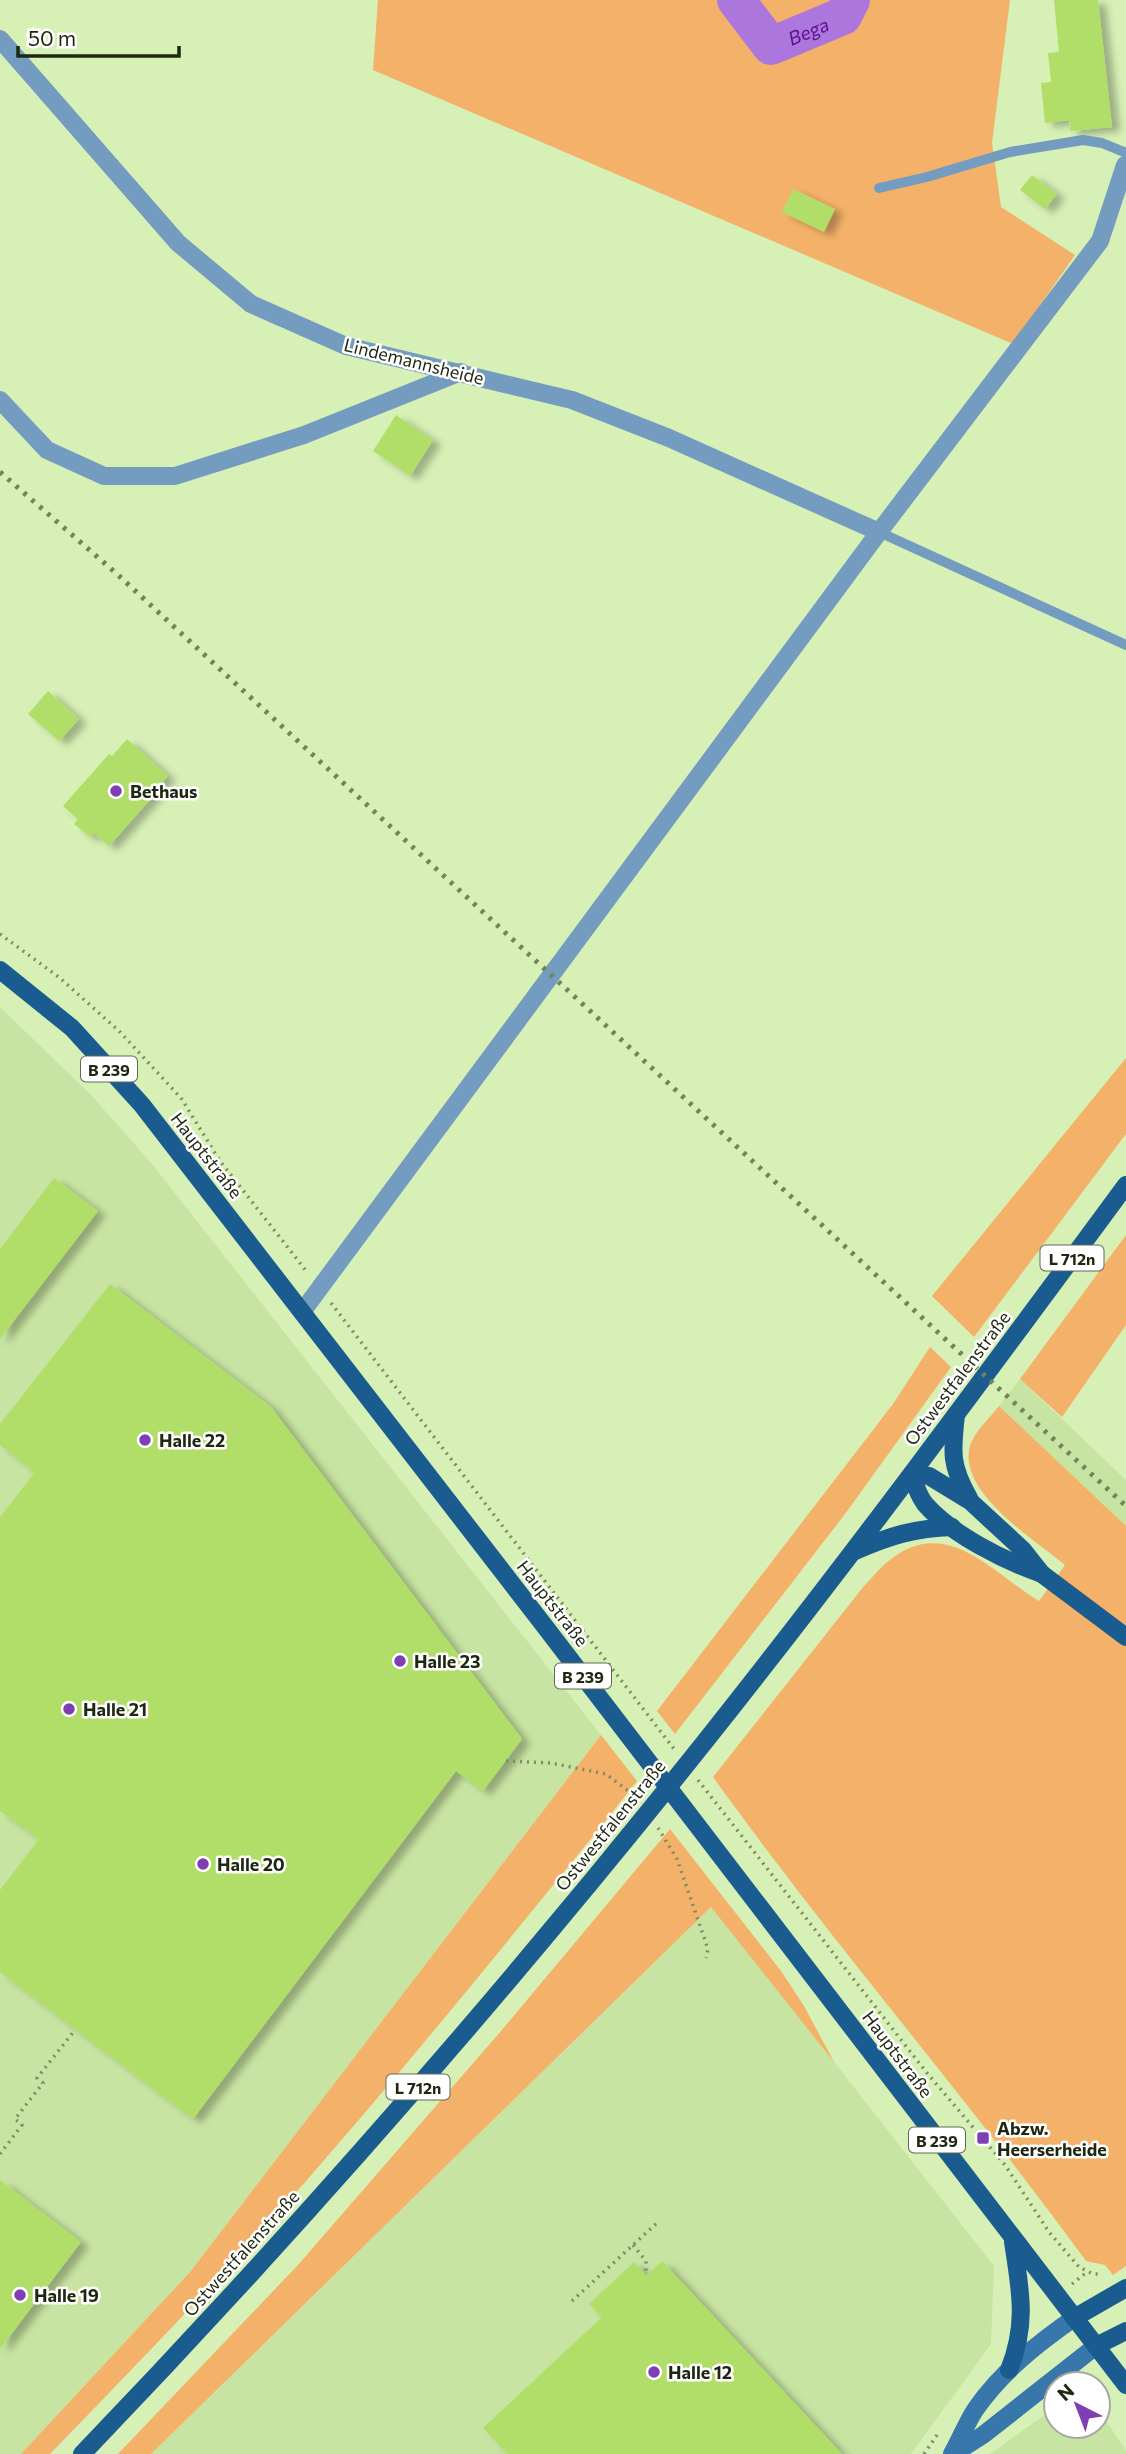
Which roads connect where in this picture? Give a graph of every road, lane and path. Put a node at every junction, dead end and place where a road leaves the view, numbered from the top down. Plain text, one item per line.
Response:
1 (0, 39) edge
2 (1126, 160) edge
3 (879, 188) dead end
4 (461, 372) junction
5 (0, 400) edge
6 (880, 532) junction
7 (1126, 645) edge
8 (0, 934) edge
9 (0, 970) edge
10 (1126, 1185) edge
11 (319, 1288) junction
12 (302, 1312) junction
13 (956, 1414) junction
14 (912, 1474) junction
15 (970, 1502) junction
16 (952, 1527) junction
17 (852, 1553) junction
18 (1042, 1574) junction
19 (1126, 1637) edge
20 (681, 1757) dead end
21 (698, 1779) dead end
22 (75, 2030) dead end
23 (0, 2154) edge
24 (658, 2222) dead end
25 (1012, 2238) junction
26 (633, 2245) junction
27 (1102, 2274) dead end
28 (646, 2276) dead end
29 (1126, 2288) edge
30 (572, 2301) dead end
31 (1074, 2318) junction
32 (1126, 2331) edge
33 (1096, 2346) junction
34 (1009, 2370) junction
35 (1126, 2385) edge
36 (82, 2454) edge
37 (953, 2454) edge

1 - 4 street, Lindemannsheide
2 - 3 lane
2 - 6 street
4 - 5 street
4 - 6 street, Lindemannsheide
6 - 7 lane
6 - 11 street
8 - 11 path
9 - 12 main road, Hauptstraße / B 239
10 - 13 main road, Ostwestfalenstraße / L 712n
11 - 12 street
11 - 20 path
12 - 25 main road, Hauptstraße / B 239
13 - 14 main road, Ostwestfalenstraße / L 712n
13 - 15 main road
14 - 15 main road
14 - 16 main road
14 - 17 main road, Ostwestfalenstraße / L 712n
15 - 18 main road
16 - 17 main road
16 - 18 main road
17 - 36 main road, Ostwestfalenstraße / L 712n
18 - 19 main road
21 - 27 path
22 - 23 path
24 - 26 path
25 - 31 main road, Hauptstraße / B 239
25 - 34 main road
26 - 28 path
26 - 30 path
29 - 31 main road
31 - 33 main road, Hauptstraße / B 239
31 - 34 street
32 - 33 main road
33 - 35 main road, Hauptstraße / B 239
33 - 37 street
34 - 37 street

